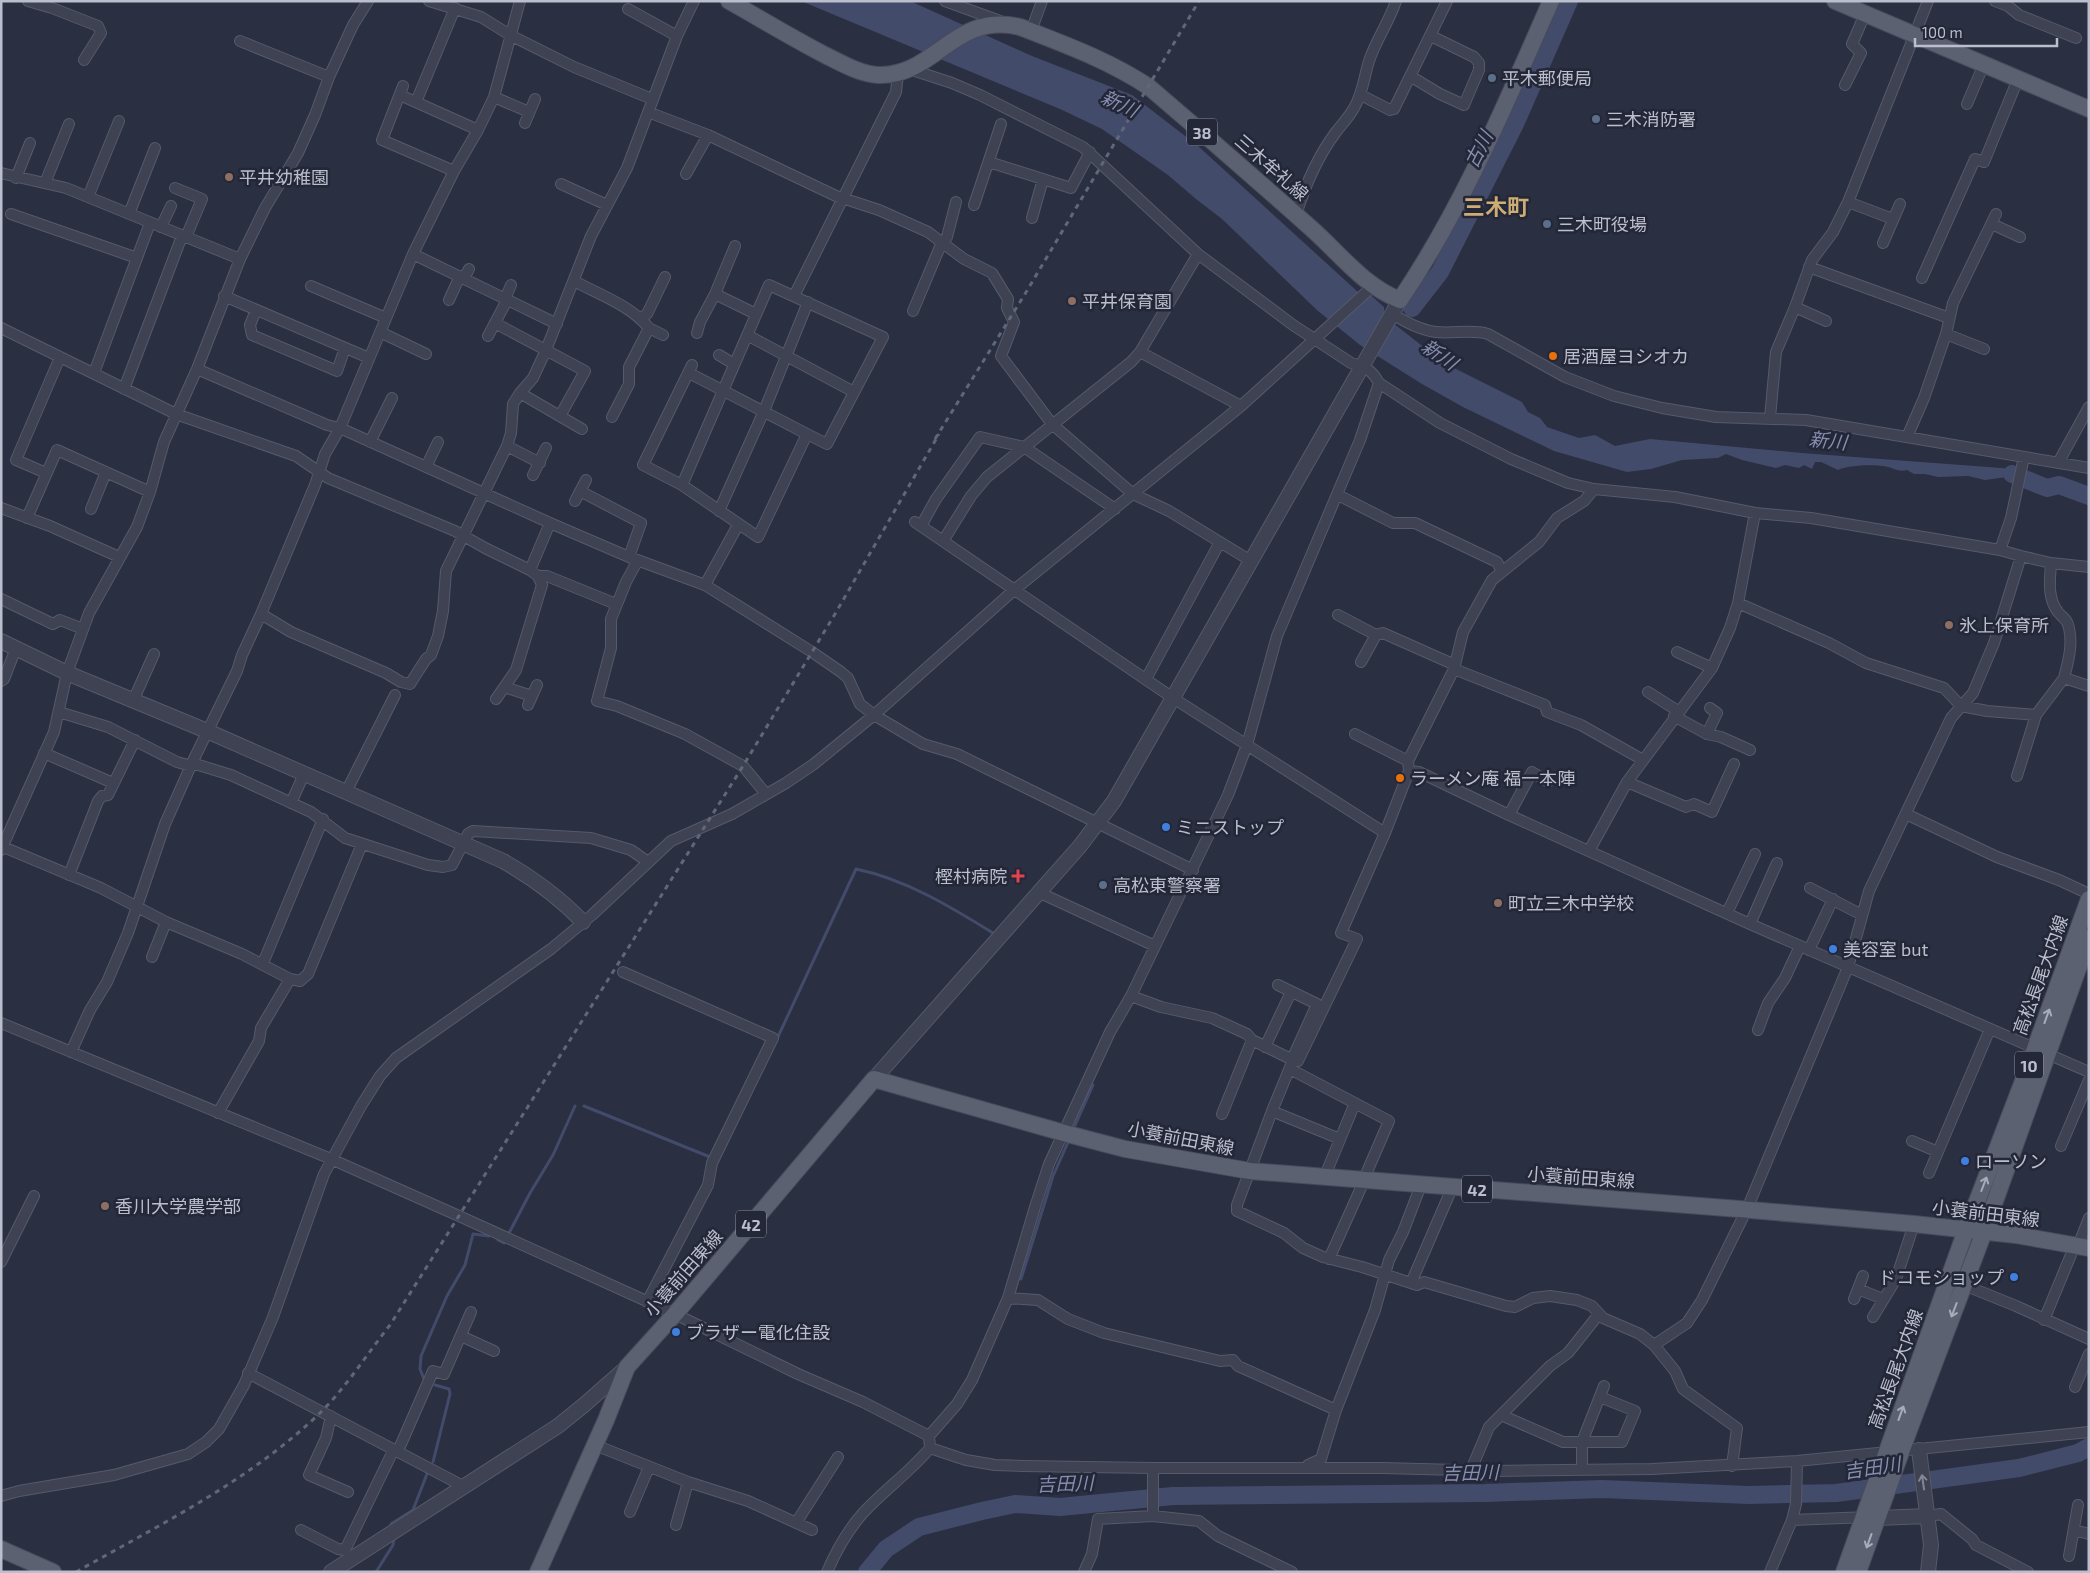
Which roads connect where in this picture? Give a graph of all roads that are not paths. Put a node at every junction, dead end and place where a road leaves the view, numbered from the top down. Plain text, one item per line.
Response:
1 (28, 1) edge
2 (368, 1) edge
3 (429, 1) edge
4 (520, 1) edge
5 (694, 1) edge
6 (729, 1) edge
7 (945, 1) edge
8 (1042, 1) edge
9 (1396, 1) edge
10 (1447, 1) edge
11 (1551, 1) edge
12 (1835, 1) edge
13 (1928, 1) edge
14 (1995, 1) edge
15 (455, 8) junction
16 (628, 9) dead end
17 (1865, 14) junction
18 (1008, 24) junction
19 (1031, 31) junction
20 (510, 34) junction
21 (1914, 35) junction
22 (677, 36) junction
23 (1431, 36) junction
24 (2076, 38) dead end
25 (240, 42) dead end
26 (84, 60) dead end
27 (1984, 64) junction
28 (903, 71) junction
29 (329, 76) junction
30 (1410, 76) junction
31 (2018, 79) junction
32 (1845, 86) dead end
33 (1361, 95) junction
34 (494, 97) junction
35 (535, 99) dead end
36 (652, 99) junction
37 (416, 102) junction
38 (1967, 104) dead end
39 (2089, 109) edge
40 (529, 112) junction
41 (648, 112) junction
42 (119, 121) dead end
43 (525, 123) dead end
44 (69, 124) dead end
45 (1001, 124) dead end
46 (478, 130) junction
47 (708, 135) junction
48 (30, 143) dead end
49 (155, 148) dead end
50 (1090, 152) junction
51 (989, 162) junction
52 (454, 170) junction
53 (1, 173) edge
54 (686, 174) dead end
55 (16, 178) junction
56 (1043, 180) junction
57 (46, 183) junction
58 (561, 184) dead end
59 (175, 188) dead end
60 (88, 197) junction
61 (843, 198) junction
62 (956, 202) dead end
63 (1848, 202) junction
64 (1900, 204) dead end
65 (608, 205) junction
66 (974, 205) dead end
67 (171, 206) dead end
68 (11, 214) dead end
69 (129, 214) junction
70 (1296, 215) junction
71 (1032, 218) dead end
72 (1893, 219) junction
73 (150, 223) junction
74 (161, 227) junction
75 (184, 237) junction
76 (2020, 237) dead end
77 (942, 242) junction
78 (1883, 243) dead end
79 (735, 246) dead end
80 (414, 254) junction
81 (1198, 254) junction
82 (137, 258) junction
83 (240, 259) junction
84 (1809, 267) junction
85 (464, 274) junction
86 (666, 277) dead end
87 (1922, 278) dead end
88 (574, 281) junction
89 (511, 285) dead end
90 (311, 286) dead end
91 (1370, 289) junction
92 (715, 294) junction
93 (224, 296) junction
94 (794, 296) junction
95 (506, 299) junction
96 (449, 300) dead end
97 (808, 302) junction
98 (1795, 307) junction
99 (256, 310) junction
100 (1394, 310) junction
101 (913, 311) dead end
102 (756, 314) junction
103 (386, 318) junction
104 (641, 318) junction
105 (1949, 318) junction
106 (1826, 321) dead end
107 (494, 323) junction
108 (557, 324) junction
109 (1, 328) edge
110 (649, 328) junction
111 (380, 332) junction
112 (697, 334) dead end
113 (1946, 334) junction
114 (663, 335) dead end
115 (747, 335) junction
116 (488, 336) dead end
117 (1314, 339) junction
118 (345, 348) junction
119 (1984, 349) dead end
120 (546, 350) junction
121 (1140, 352) junction
122 (426, 354) dead end
123 (719, 355) dead end
124 (786, 357) junction
125 (369, 358) junction
126 (58, 362) dead end
127 (734, 364) junction
128 (1362, 366) junction
129 (197, 369) junction
130 (94, 373) junction
131 (1379, 382) junction
132 (124, 389) junction
133 (723, 390) junction
134 (854, 392) junction
135 (520, 393) junction
136 (392, 398) dead end
137 (1241, 406) junction
138 (2089, 407) edge
139 (764, 411) junction
140 (176, 414) junction
141 (560, 416) junction
142 (612, 417) dead end
143 (1770, 418) junction
144 (1052, 424) junction
145 (340, 428) junction
146 (582, 429) dead end
147 (807, 434) junction
148 (1907, 437) junction
149 (370, 442) junction
150 (438, 442) dead end
151 (507, 446) junction
152 (1024, 446) junction
153 (546, 448) dead end
154 (2024, 457) junction
155 (540, 463) junction
156 (2058, 463) junction
157 (426, 467) junction
158 (2089, 468) edge
159 (319, 471) junction
160 (106, 472) junction
161 (46, 474) junction
162 (533, 475) dead end
163 (586, 480) dead end
164 (682, 485) junction
165 (1594, 489) junction
166 (580, 491) junction
167 (150, 492) junction
168 (484, 493) junction
169 (1133, 494) junction
170 (1338, 495) junction
171 (575, 501) dead end
172 (1, 508) edge
173 (91, 508) dead end
174 (1115, 509) junction
175 (719, 511) junction
176 (1754, 513) junction
177 (27, 518) junction
178 (550, 523) junction
179 (738, 525) junction
180 (463, 535) junction
181 (943, 541) junction
182 (1220, 542) junction
183 (2000, 550) junction
184 (2021, 556) junction
185 (120, 557) junction
186 (634, 558) junction
187 (1251, 561) junction
188 (2051, 562) junction
189 (2089, 567) edge
190 (1502, 572) junction
191 (534, 573) junction
192 (705, 585) junction
193 (1014, 590) junction
194 (1, 599) edge
195 (1738, 603) junction
196 (616, 604) junction
197 (261, 614) junction
198 (1338, 615) dead end
199 (83, 629) junction
200 (1376, 636) junction
201 (1, 641) edge
202 (16, 648) junction
203 (1676, 652) dead end
204 (154, 654) dead end
205 (1361, 662) dead end
206 (1455, 667) junction
207 (1712, 668) junction
208 (67, 673) junction
209 (2064, 678) junction
210 (1146, 680) junction
211 (1, 681) edge
212 (537, 684) dead end
213 (2089, 686) edge
214 (504, 687) junction
215 (1648, 692) dead end
216 (395, 695) dead end
217 (1173, 698) junction
218 (496, 699) dead end
219 (133, 701) junction
220 (1962, 706) junction
221 (1710, 708) dead end
222 (59, 712) junction
223 (1676, 714) junction
224 (874, 715) junction
225 (2036, 715) junction
226 (207, 732) junction
227 (1355, 734) dead end
228 (1708, 734) junction
229 (135, 740) junction
230 (1247, 745) junction
231 (1750, 750) dead end
232 (44, 753) junction
233 (1643, 760) junction
234 (1734, 764) dead end
235 (191, 765) junction
236 (1408, 766) junction
237 (304, 774) junction
238 (2018, 776) dead end
239 (113, 782) junction
240 (1548, 782) dead end
241 (1626, 782) junction
242 (346, 792) junction
243 (766, 794) junction
244 (291, 803) junction
245 (1906, 814) junction
246 (1509, 815) junction
247 (323, 819) junction
248 (1097, 824) junction
249 (1385, 833) junction
250 (362, 844) junction
251 (462, 844) junction
252 (2, 847) edge
253 (1588, 851) junction
254 (1755, 854) dead end
255 (648, 862) junction
256 (1777, 863) dead end
257 (1193, 870) junction
258 (69, 875) junction
259 (1810, 888) dead end
260 (1038, 892) junction
261 (2089, 894) edge
262 (1833, 899) junction
263 (2089, 899) edge
264 (138, 908) junction
265 (1727, 913) junction
266 (1862, 915) junction
267 (166, 922) junction
268 (583, 922) junction
269 (1750, 924) junction
270 (2089, 938) edge
271 (1155, 946) junction
272 (1805, 948) junction
273 (152, 957) dead end
274 (263, 963) junction
275 (1848, 967) junction
276 (623, 972) dead end
277 (290, 979) junction
278 (1278, 985) dead end
279 (1292, 992) junction
280 (1131, 996) junction
281 (1, 1022) edge
282 (1990, 1029) junction
283 (1758, 1030) dead end
284 (1252, 1040) junction
285 (1265, 1047) junction
286 (2041, 1051) junction
287 (71, 1052) junction
288 (1292, 1063) junction
289 (2089, 1072) edge
290 (874, 1079) junction
291 (2089, 1080) edge
292 (1355, 1103) junction
293 (1272, 1111) junction
294 (218, 1113) junction
295 (1222, 1114) dead end
296 (1064, 1133) junction
297 (1340, 1139) junction
298 (1912, 1141) dead end
299 (2061, 1146) dead end
300 (1938, 1152) junction
301 (332, 1159) junction
302 (1250, 1171) junction
303 (1929, 1173) dead end
304 (1324, 1178) junction
305 (1364, 1181) junction
306 (1421, 1185) junction
307 (1452, 1188) junction
308 (34, 1196) dead end
309 (1747, 1209) junction
310 (2089, 1218) edge
311 (1914, 1224) junction
312 (1966, 1230) junction
313 (1984, 1232) junction
314 (2081, 1246) edge
315 (1329, 1259) junction
316 (1, 1262) edge
317 (1384, 1275) junction
318 (1863, 1276) dead end
319 (1411, 1283) junction
320 (1964, 1286) junction
321 (1008, 1298) junction
322 (1883, 1299) junction
323 (648, 1302) junction
324 (471, 1312) dead end
325 (675, 1314) junction
326 (1599, 1314) junction
327 (1873, 1316) dead end
328 (2044, 1320) junction
329 (461, 1336) junction
330 (2089, 1339) edge
331 (1654, 1345) junction
332 (494, 1350) dead end
333 (2089, 1354) edge
334 (627, 1367) junction
335 (248, 1373) junction
336 (1604, 1386) dead end
337 (2074, 1387) dead end
338 (1600, 1397) junction
339 (1336, 1410) junction
340 (1501, 1415) junction
341 (331, 1416) junction
342 (2089, 1432) edge
343 (929, 1436) junction
344 (1582, 1442) junction
345 (595, 1445) junction
346 (930, 1448) junction
347 (396, 1450) junction
348 (1919, 1454) junction
349 (1893, 1455) junction
350 (838, 1457) dead end
351 (1797, 1461) junction
352 (1732, 1466) junction
353 (649, 1467) junction
354 (1302, 1467) junction
355 (1153, 1468) junction
356 (1471, 1470) junction
357 (1582, 1470) junction
358 (688, 1482) junction
359 (463, 1486) junction
360 (348, 1492) dead end
361 (1, 1496) edge
362 (2078, 1505) dead end
363 (1927, 1510) junction
364 (630, 1512) dead end
365 (1872, 1514) junction
366 (1153, 1516) junction
367 (1792, 1520) junction
368 (796, 1523) junction
369 (676, 1525) dead end
370 (301, 1530) dead end
371 (812, 1530) dead end
372 (2074, 1530) junction
373 (2089, 1534) edge
374 (1, 1549) edge
375 (349, 1554) junction
376 (2069, 1556) dead end
377 (53, 1572) edge
378 (331, 1572) edge
379 (538, 1572) edge
380 (827, 1572) edge
381 (1084, 1572) edge
382 (1292, 1572) edge
383 (1770, 1572) edge
384 (1844, 1572) edge
385 (1858, 1572) edge
386 (1928, 1572) edge
387 (2028, 1572) edge

1 - 26 street
2 - 29 street
3 - 15 street
4 - 20 street
5 - 22 street
6 - 28 main road, 三木牟礼線 / 38
7 - 18 street
8 - 19 street
9 - 33 street
10 - 23 street
11 - 100 main road
12 - 17 main road
13 - 21 street
14 - 24 street
15 - 20 street
15 - 37 street
16 - 22 street
17 - 21 main road
17 - 32 street
18 - 19 main road, 三木牟礼線 / 38
18 - 28 main road, 三木牟礼線 / 38
19 - 70 main road, 三木牟礼線 / 38
20 - 34 street
20 - 36 street
21 - 27 main road
21 - 63 street
22 - 36 street
23 - 30 street
23 - 30 street
25 - 29 street
27 - 31 main road
27 - 38 street
28 - 50 street
28 - 61 street
29 - 83 street
30 - 33 street
31 - 39 main road
31 - 87 street
33 - 70 street
34 - 40 street
34 - 46 street
35 - 40 street
36 - 41 street
37 - 46 street
37 - 52 street
40 - 43 street
41 - 47 street
41 - 65 street
42 - 60 street
44 - 57 street
45 - 51 street
46 - 52 street
47 - 54 street
47 - 61 street
48 - 55 street
49 - 69 street
50 - 56 street
50 - 81 street
51 - 56 street
51 - 66 street
52 - 80 street
53 - 55 street
55 - 57 street
56 - 71 street
57 - 60 street
58 - 65 street
59 - 75 street
60 - 69 street
61 - 77 street
61 - 94 street
62 - 77 street
63 - 72 street
63 - 84 street
64 - 72 street
65 - 88 street
67 - 74 street
68 - 82 street
69 - 73 street
70 - 91 main road, 三木牟礼線 / 38
72 - 78 street
73 - 74 street
73 - 82 street
74 - 75 street
75 - 83 street
75 - 132 street
76 - 105 street
77 - 101 street
77 - 144 street
79 - 92 street
80 - 85 street
80 - 103 street
81 - 117 street
81 - 121 street
82 - 130 street
83 - 93 street
84 - 98 street
84 - 105 street
85 - 95 street
85 - 96 street
86 - 104 street
88 - 104 street
88 - 108 street
89 - 95 street
90 - 103 street
91 - 100 main road, 三木牟礼線 / 38
91 - 117 street
92 - 102 street
92 - 112 street
93 - 99 street
93 - 129 street
94 - 97 street
94 - 102 street
95 - 107 street
95 - 108 street
97 - 124 street
97 - 134 street
98 - 106 street
98 - 143 street
99 - 118 street
99 - 118 street
100 - 128 street
100 - 143 street
102 - 115 street
103 - 111 street
104 - 110 street
105 - 113 street
107 - 116 street
107 - 120 street
108 - 120 street
109 - 130 street
110 - 114 street
110 - 142 street
111 - 122 street
111 - 125 street
113 - 119 street
113 - 148 street
115 - 124 street
115 - 127 street
117 - 128 street
117 - 137 street
118 - 125 street
120 - 135 street
120 - 141 street
121 - 137 street
121 - 144 street
123 - 127 street
124 - 134 street
124 - 139 street
125 - 145 street
126 - 161 street
127 - 133 street
128 - 131 street
128 - 187 street
129 - 140 street
129 - 145 street
130 - 132 street
131 - 165 street
131 - 170 street
132 - 140 street
133 - 139 street
133 - 164 street
133 - 164 street
134 - 147 street
135 - 141 street
135 - 151 street
136 - 149 street
137 - 169 street
138 - 156 street
139 - 147 street
139 - 175 street
140 - 159 street
140 - 167 street
141 - 146 street
143 - 148 street
144 - 152 street
144 - 169 street
145 - 149 street
145 - 159 street
147 - 179 street
148 - 154 street
149 - 157 street
150 - 157 street
151 - 155 street
151 - 168 street
152 - 174 street
152 - 181 street
152 - 181 street
153 - 155 street
154 - 156 street
154 - 183 street
155 - 162 street
156 - 158 street
157 - 168 street
159 - 180 street
159 - 197 street
160 - 161 street
160 - 167 street
160 - 173 street
161 - 177 street
163 - 166 street
164 - 175 street
165 - 176 street
165 - 190 street
166 - 171 street
166 - 186 street
167 - 185 street
168 - 178 street
168 - 180 street
169 - 174 street
169 - 182 street
170 - 190 street
170 - 230 street
172 - 177 street
174 - 193 street
175 - 179 street
176 - 183 street
176 - 195 street
177 - 185 street
178 - 186 street
178 - 191 street
179 - 192 street
180 - 191 street
180 - 197 street
181 - 193 street
182 - 187 street
182 - 210 street
183 - 184 street
184 - 188 street
184 - 220 street
185 - 199 street
186 - 192 street
186 - 196 street
187 - 217 street
188 - 189 street
188 - 209 street
190 - 206 street
191 - 196 street
191 - 214 street
192 - 224 street
193 - 210 street
193 - 224 street
194 - 199 street
195 - 207 street
195 - 220 street
196 - 243 street
197 - 226 street
198 - 200 street
199 - 208 street
200 - 205 street
200 - 206 street
201 - 202 street
202 - 208 street
202 - 211 street
203 - 207 street
204 - 219 street
206 - 233 street
206 - 236 street
207 - 223 street
208 - 219 street
208 - 222 street
209 - 213 street
209 - 225 street
210 - 217 street
212 - 214 street
214 - 218 street
215 - 223 street
216 - 242 street
217 - 230 street
217 - 248 street
219 - 226 street
220 - 225 street
220 - 245 street
221 - 228 street
222 - 229 street
222 - 232 street
223 - 228 street
223 - 233 street
224 - 243 street
224 - 248 street
225 - 238 street
226 - 235 street
226 - 237 street
227 - 236 street
228 - 231 street
229 - 235 street
229 - 239 street
230 - 249 street
230 - 257 street
232 - 239 street
232 - 252 street
233 - 241 street
234 - 241 street
235 - 244 street
235 - 264 street
236 - 246 street
236 - 249 street
237 - 242 street
237 - 244 street
239 - 258 street
240 - 246 street
241 - 253 street
242 - 251 street
243 - 255 street
244 - 247 street
245 - 261 street
245 - 266 street
246 - 253 street
247 - 250 street
247 - 274 street
248 - 257 street
248 - 260 street
249 - 288 street
250 - 251 street
250 - 277 street
251 - 255 street
251 - 268 street
252 - 258 street
253 - 265 street
254 - 265 street
255 - 268 street
256 - 269 street
257 - 271 street
258 - 264 street
259 - 262 street
260 - 271 street
260 - 290 street
262 - 266 street
262 - 272 street
286 -> 263 main road, 高松長尾大内線 / 10
264 - 267 street
264 - 287 street
265 - 269 street
266 - 275 street
267 - 273 street
267 - 274 street
268 - 301 street
269 - 272 street
270 - 286 main road, 高松長尾大内線 / 10
271 - 280 street
272 - 275 street
272 - 283 street
274 - 277 street
275 - 282 street
275 - 309 street
276 - 323 street
277 - 294 street
278 - 279 street
279 - 285 street
279 - 288 street
280 - 284 street
280 - 296 street
281 - 287 street
282 - 286 street
282 - 300 street
284 - 285 street
284 - 295 street
285 - 288 street
286 - 289 street
312 -> 286 main road, 高松長尾大内線 / 10
286 - 313 main road, 高松長尾大内線 / 10
287 - 294 street
288 - 292 street
288 - 293 street
290 - 296 main road, 小蓑前田東線 / 42
290 - 325 main road, 小蓑前田東線 / 42
291 - 299 street
292 - 297 street
292 - 305 street
293 - 297 street
293 - 302 street
294 - 301 street
296 - 302 main road, 小蓑前田東線 / 42
296 - 321 street
297 - 304 street
298 - 300 street
300 - 303 street
301 - 323 street
301 - 335 street
302 - 304 main road, 小蓑前田東線 / 42
302 - 315 street
304 - 305 main road, 小蓑前田東線 / 42
305 - 306 main road, 小蓑前田東線 / 42
305 - 315 street
306 - 307 main road, 小蓑前田東線 / 42
306 - 317 street
307 - 309 main road, 小蓑前田東線 / 42
307 - 319 street
308 - 316 street
309 - 311 main road, 小蓑前田東線 / 42
309 - 331 street
310 - 314 street
311 - 312 main road, 小蓑前田東線 / 42
311 - 322 street
312 - 313 main road, 小蓑前田東線 / 42
349 -> 312 main road, 高松長尾大内線 / 10
313 - 314 main road, 小蓑前田東線 / 42
313 - 320 main road, 高松長尾大内線 / 10
314 - 328 street
315 - 317 street
317 - 319 street
317 - 339 street
318 - 322 street
319 - 326 street
320 - 328 street
320 -> 349 main road, 高松長尾大内線 / 10
321 - 339 street
321 - 343 street
322 - 327 street
323 - 325 street
324 - 329 street
325 - 334 main road, 小蓑前田東線 / 42
325 - 343 street
326 - 331 street
326 - 340 street
328 - 330 street
329 - 332 street
329 - 347 street
331 - 352 street
333 - 337 street
334 - 345 main road, 小蓑前田東線 / 42
334 - 359 street
335 - 341 street
335 - 361 street
336 - 338 street
338 - 344 street
338 - 344 street
339 - 354 street
340 - 344 street
340 - 356 street
341 - 347 street
341 - 360 street
342 - 348 street
343 - 346 street
344 - 357 street
345 - 353 street
345 - 379 main road, 小蓑前田東線 / 42
346 - 355 street
346 - 380 street
347 - 359 street
347 - 375 street
348 - 349 street
363 -> 348 street
349 - 351 street
349 - 365 main road, 高松長尾大内線 / 10
350 - 368 street
351 - 352 street
351 - 367 street
352 - 357 street
353 - 358 street
353 - 364 street
354 - 355 street
354 - 356 street
355 - 366 street
356 - 357 street
358 - 368 street
358 - 369 street
359 - 375 street
362 - 372 street
363 - 365 street
363 - 386 street
363 - 387 street
365 - 367 street
365 - 384 main road, 高松長尾大内線 / 10
365 -> 385 main road, 高松長尾大内線 / 10
366 - 381 street
366 - 382 street
367 - 383 street
368 - 371 street
370 - 375 street
372 - 373 street
372 - 376 street
374 - 377 main road
375 - 378 street

